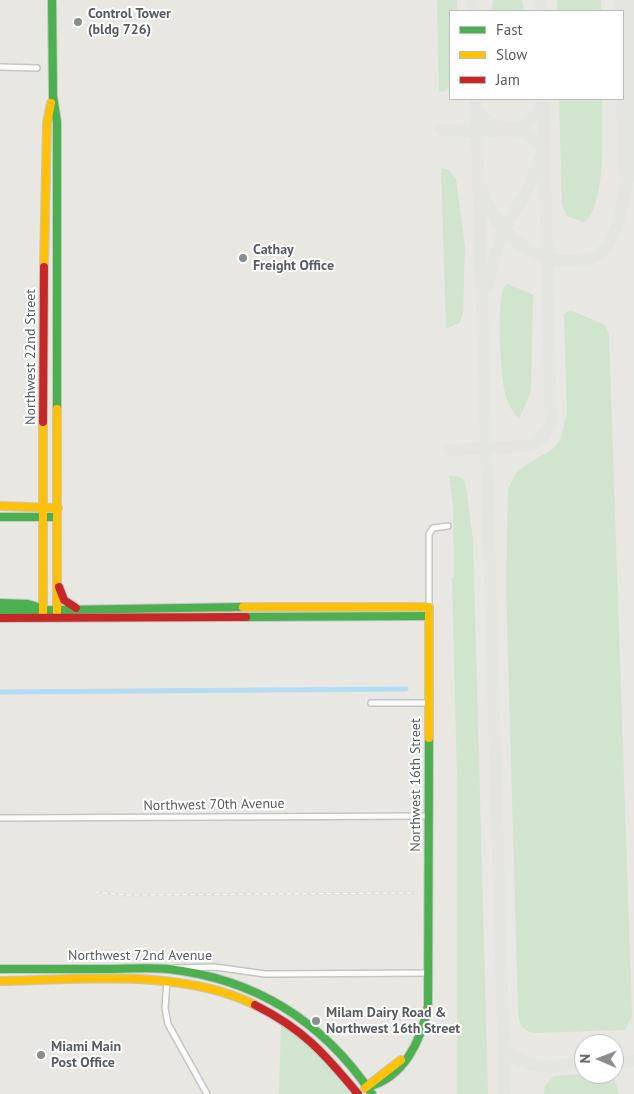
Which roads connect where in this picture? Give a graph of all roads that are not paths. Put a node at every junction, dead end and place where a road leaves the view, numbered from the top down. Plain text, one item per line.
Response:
1 (52, 0) edge
2 (0, 67) edge
3 (37, 68) dead end
4 (53, 96) junction
5 (0, 506) edge
6 (43, 507) junction
7 (58, 508) junction
8 (0, 517) edge
9 (43, 517) junction
10 (57, 517) junction
11 (448, 526) dead end
12 (57, 583) junction
13 (0, 603) edge
14 (429, 606) junction
15 (43, 609) junction
16 (57, 609) junction
17 (78, 609) junction
18 (0, 611) edge
19 (429, 616) junction
20 (0, 618) edge
21 (43, 618) junction
22 (57, 618) junction
23 (371, 703) dead end
24 (428, 703) junction
25 (429, 816) junction
26 (0, 818) edge
27 (121, 968) junction
28 (0, 969) edge
29 (35, 969) junction
30 (168, 969) junction
31 (429, 973) junction
32 (35, 980) junction
33 (101, 980) junction
34 (0, 981) edge
35 (167, 981) junction
36 (370, 1090) edge
37 (207, 1094) edge
38 (358, 1094) edge

1 - 4 main road, Northwest 22nd Street
2 - 3 street
4 - 6 main road, Northwest 22nd Street
4 - 7 main road, Northwest 22nd Street
5 - 6 main road
6 - 7 main road
6 - 9 main road, Northwest 22nd Street
7 - 10 main road, Northwest 22nd Street
8 - 9 main road
9 - 10 main road
9 - 15 main road, Northwest 22nd Street
10 - 12 main road, Northwest 22nd Street
11 - 14 street, Northwest 16th Street
12 - 16 main road, Northwest 22nd Street
12 - 17 main road
13 - 15 main road
14 - 17 main road
14 - 19 main road, Northwest 16th Street
15 - 16 main road
15 - 18 main road
15 - 21 main road, Northwest 22nd Street
16 - 17 main road
16 - 22 main road, Northwest 22nd Street
19 - 22 main road
19 - 24 main road, Northwest 16th Street
20 - 21 main road
21 - 22 main road
23 - 24 street
24 - 25 main road, Northwest 16th Street
25 - 26 street, Northwest 70th Avenue
25 - 31 main road, Northwest 16th Street
27 - 29 main road, Northwest 72nd Avenue
27 - 30 main road, Northwest 72nd Avenue
27 - 33 main road
28 - 29 main road, Northwest 72nd Avenue
29 - 32 main road
30 - 31 street, Northwest 72nd Avenue
30 - 35 main road
30 - 36 main road
31 - 36 main road, Northwest 16th Street
32 - 33 main road, Northwest 72nd Avenue
32 - 34 main road, Northwest 72nd Avenue
33 - 35 main road, Northwest 72nd Avenue
35 - 37 street
35 - 38 main road, Northwest 72nd Avenue
36 - 38 main road, Northwest 16th Street

